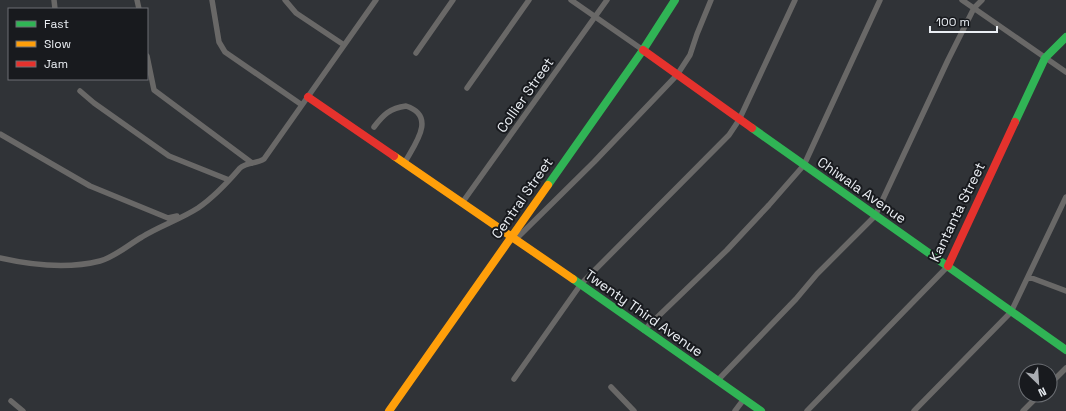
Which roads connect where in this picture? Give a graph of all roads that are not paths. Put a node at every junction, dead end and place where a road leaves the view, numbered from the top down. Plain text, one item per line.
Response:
1 (212, 0) edge
2 (286, 0) edge
3 (376, 0) edge
4 (453, 0) edge
5 (529, 0) edge
6 (571, 0) edge
7 (607, 0) edge
8 (675, 0) edge
9 (711, 0) edge
10 (795, 0) edge
11 (880, 0) edge
12 (962, 0) edge
13 (982, 0) edge
14 (974, 8) junction
15 (595, 17) junction
16 (1066, 37) edge
17 (344, 46) junction
18 (643, 50) junction
19 (416, 53) dead end
20 (1046, 58) junction
21 (148, 62) edge
22 (1066, 72) edge
23 (677, 75) junction
24 (468, 88) dead end
25 (80, 91) dead end
26 (308, 97) junction
27 (302, 105) junction
28 (739, 120) junction
29 (374, 127) dead end
30 (0, 134) edge
31 (405, 162) junction
32 (252, 163) junction
33 (804, 165) junction
34 (229, 180) junction
35 (1066, 197) edge
36 (462, 203) junction
37 (184, 215) junction
38 (875, 216) junction
39 (514, 238) junction
40 (0, 258) edge
41 (948, 266) junction
42 (1029, 277) junction
43 (581, 284) junction
44 (1066, 291) edge
45 (1011, 312) junction
46 (644, 330) junction
47 (1066, 350) edge
48 (1066, 368) edge
49 (1058, 376) edge
50 (514, 379) dead end
51 (718, 380) junction
52 (611, 387) dead end
53 (744, 399) junction
54 (11, 401) dead end
55 (1032, 403) edge
56 (23, 411) edge
57 (389, 411) edge
58 (634, 411) edge
59 (735, 411) edge
60 (761, 411) edge
61 (807, 411) edge
62 (914, 411) edge
63 (1024, 411) edge

1 - 27 street
2 - 17 street
3 - 17 street
4 - 19 street
5 - 24 street
6 - 15 street
7 - 15 street, Collier Street
8 - 18 street, Central Street
9 - 23 street
10 - 28 street
11 - 33 street
12 - 14 street
13 - 14 street
14 - 20 street
14 - 38 street
15 - 18 street
15 - 36 street, Collier Street
16 - 20 street, Kantanta Street
17 - 26 street
18 - 23 street, Chiwala Avenue
18 - 39 street, Central Street
20 - 22 street
20 - 41 street, Kantanta Street
21 - 32 street
23 - 28 street, Chiwala Avenue
23 - 39 street
25 - 34 street
26 - 27 street
26 - 31 street, Twenty Third Avenue
27 - 32 street
28 - 33 street, Chiwala Avenue
28 - 43 street
29 - 31 street
30 - 37 street
31 - 36 street, Twenty Third Avenue
32 - 34 street
33 - 38 street, Chiwala Avenue
33 - 46 street
34 - 37 street
35 - 42 street
36 - 39 street, Twenty Third Avenue
37 - 40 street
38 - 41 street, Chiwala Avenue
38 - 51 street
39 - 43 street, Twenty Third Avenue
39 - 57 street, Central Street
41 - 45 street, Chiwala Avenue
41 - 61 street, Kantanta Street
42 - 44 street
42 - 45 street
43 - 46 street, Twenty Third Avenue
43 - 50 street
45 - 47 street, Chiwala Avenue
45 - 62 street
46 - 51 street, Twenty Third Avenue
48 - 49 street
51 - 53 street, Twenty Third Avenue
52 - 58 street
53 - 59 street
53 - 60 street, Twenty Third Avenue
54 - 56 street
55 - 63 street

